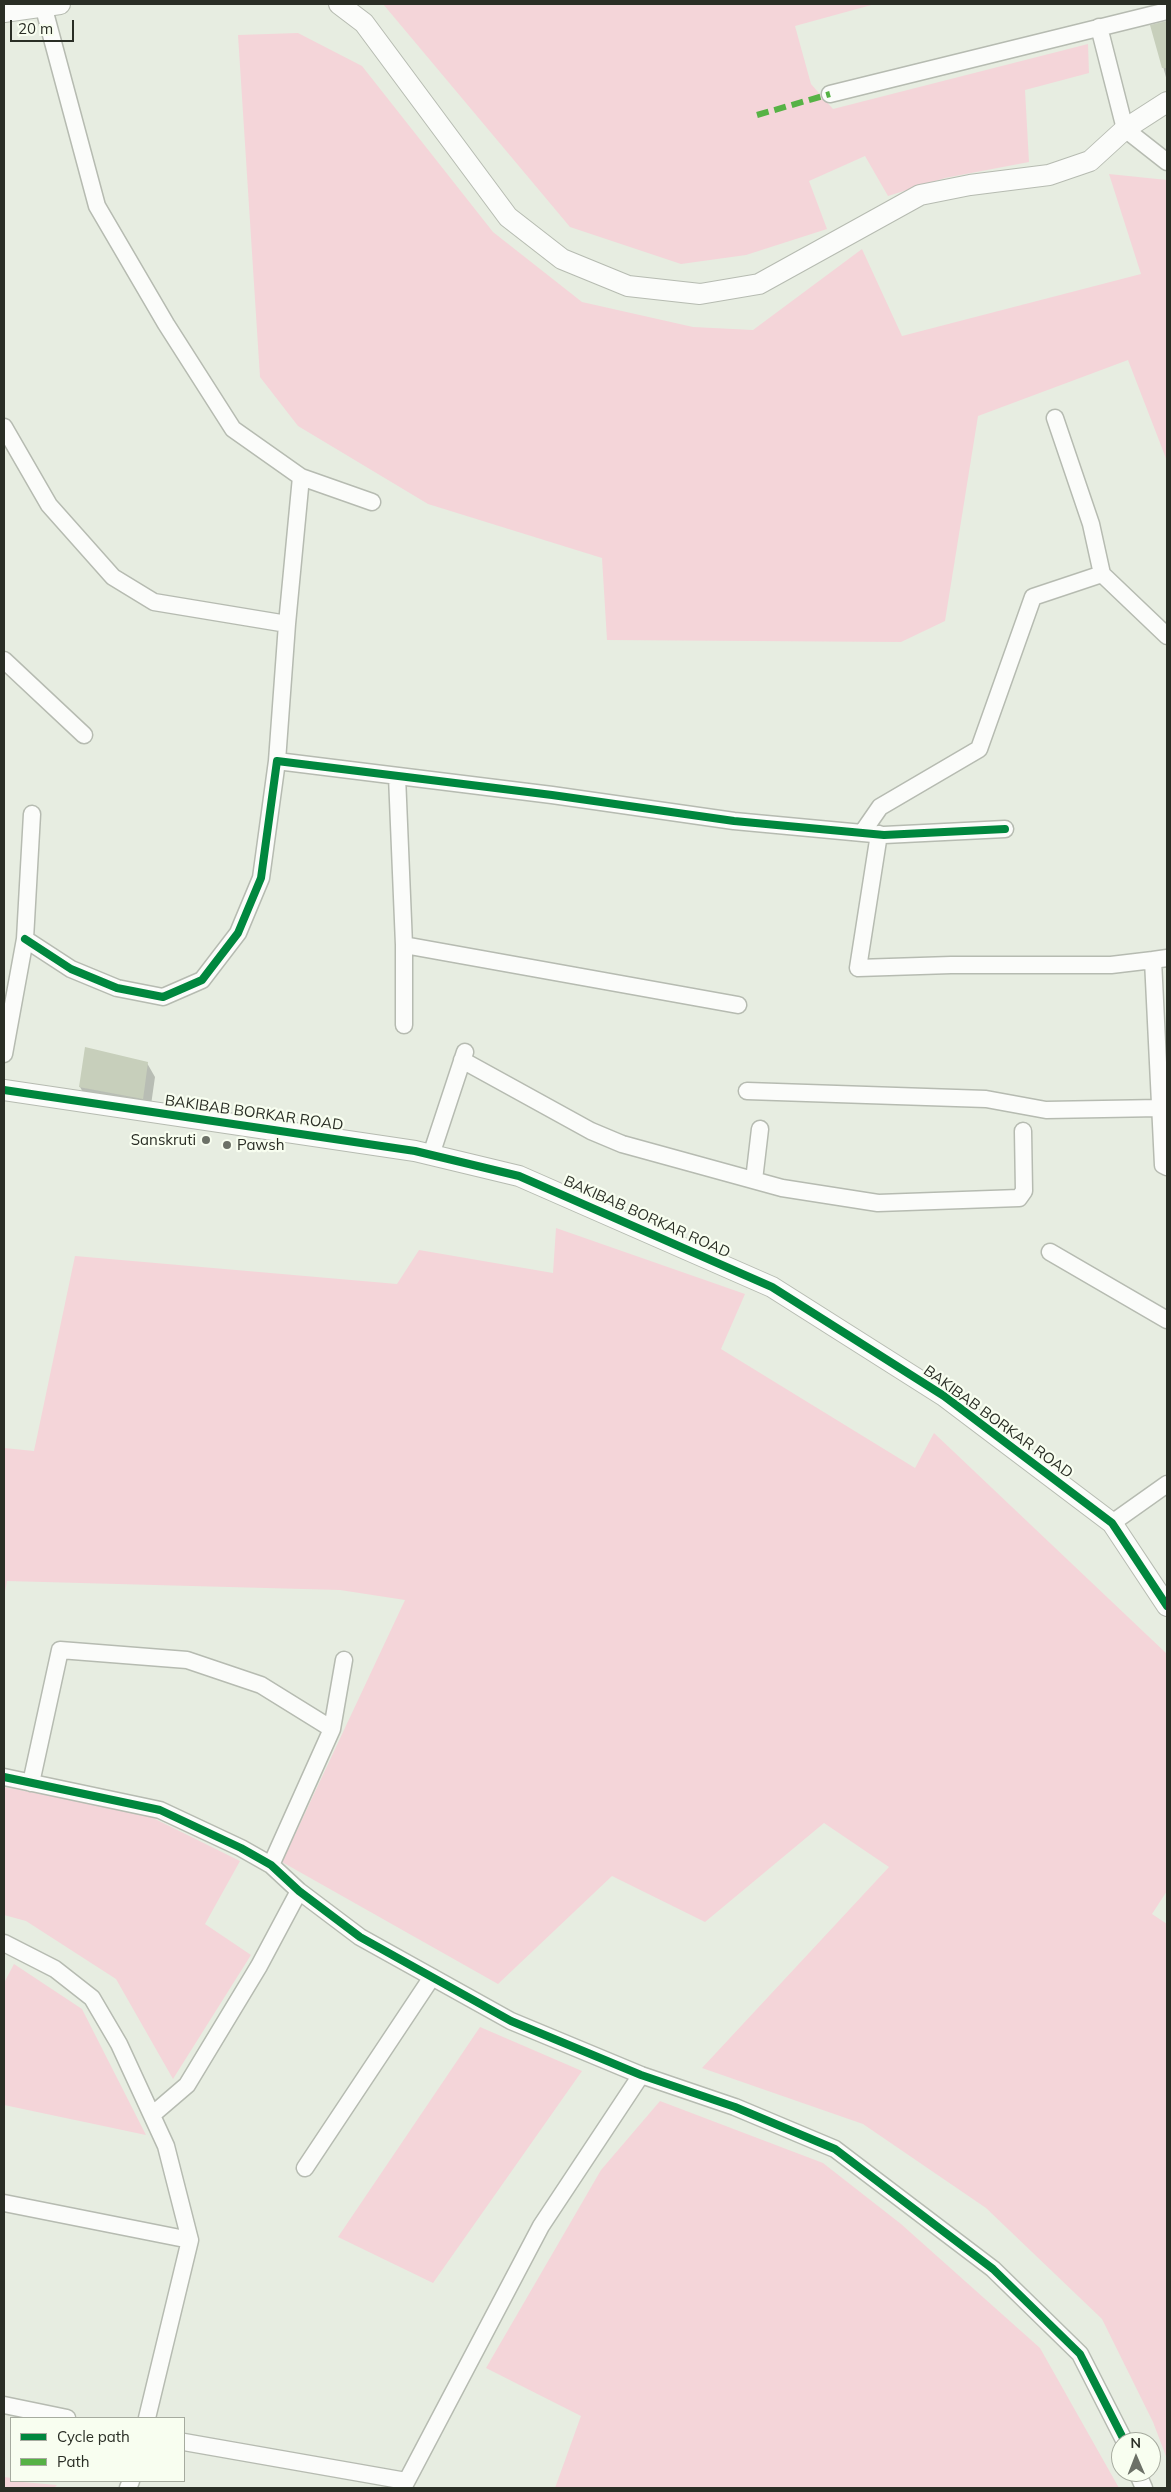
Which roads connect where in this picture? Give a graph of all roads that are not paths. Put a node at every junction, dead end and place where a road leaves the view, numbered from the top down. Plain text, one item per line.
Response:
1 (339, 4) edge
2 (51, 5) edge
3 (1167, 11) edge
4 (4, 12) edge
5 (1100, 27) junction
6 (830, 94) dead end
7 (1167, 102) edge
8 (1125, 129) junction
9 (1167, 162) edge
10 (1055, 418) dead end
11 (4, 427) edge
12 (301, 477) junction
13 (372, 502) dead end
14 (1102, 574) junction
15 (287, 624) junction
16 (1167, 636) edge
17 (4, 660) edge
18 (84, 735) dead end
19 (277, 761) junction
20 (397, 776) junction
21 (32, 814) dead end
22 (1005, 829) dead end
23 (862, 832) junction
24 (879, 834) junction
25 (25, 939) junction
26 (404, 945) junction
27 (1160, 959) edge
28 (738, 1004) dead end
29 (404, 1025) dead end
30 (4, 1054) edge
31 (4, 1090) edge
32 (747, 1091) dead end
33 (1160, 1108) junction
34 (760, 1129) dead end
35 (1023, 1131) dead end
36 (431, 1155) junction
37 (1167, 1167) edge
38 (754, 1180) junction
39 (1050, 1252) dead end
40 (1167, 1320) edge
41 (1167, 1484) edge
42 (1112, 1523) junction
43 (1167, 1606) edge
44 (344, 1660) dead end
45 (332, 1729) junction
46 (4, 1777) edge
47 (31, 1782) junction
48 (271, 1865) junction
49 (300, 1891) junction
50 (4, 1944) edge
51 (432, 1977) junction
52 (641, 2075) junction
53 (152, 2115) junction
54 (305, 2168) dead end
55 (4, 2203) edge
56 (190, 2240) junction
57 (4, 2405) edge
58 (62, 2417) edge
59 (148, 2417) edge
60 (1120, 2432) edge
61 (185, 2442) edge
62 (404, 2485) edge

1 - 8 street
2 - 4 street
2 - 12 street
3 - 5 street
5 - 6 street
5 - 8 street
7 - 8 street
8 - 9 street
10 - 14 street
11 - 15 street
12 - 13 street
12 - 15 street
14 - 16 street
14 - 23 street
15 - 19 street
17 - 18 street
19 - 20 street
19 - 25 street
20 - 23 street
20 - 26 street
21 - 25 street
22 - 24 street
23 - 24 street
24 - 27 street
25 - 30 street
26 - 28 street
26 - 29 street
27 - 33 street
31 - 36 street, BAKIBAB BORKAR ROAD
32 - 33 street
33 - 37 street
34 - 38 street
35 - 38 street
36 - 38 street
36 - 42 street, BAKIBAB BORKAR ROAD
39 - 40 street
41 - 42 street
42 - 43 street, BAKIBAB BORKAR ROAD
44 - 45 street
45 - 47 street
45 - 48 street
46 - 47 street
47 - 48 street
48 - 49 street
49 - 51 street
49 - 53 street
50 - 53 street
51 - 52 street
51 - 54 street
52 - 60 street
52 - 62 street
53 - 56 street
55 - 56 street
56 - 59 street
57 - 58 street
61 - 62 street

